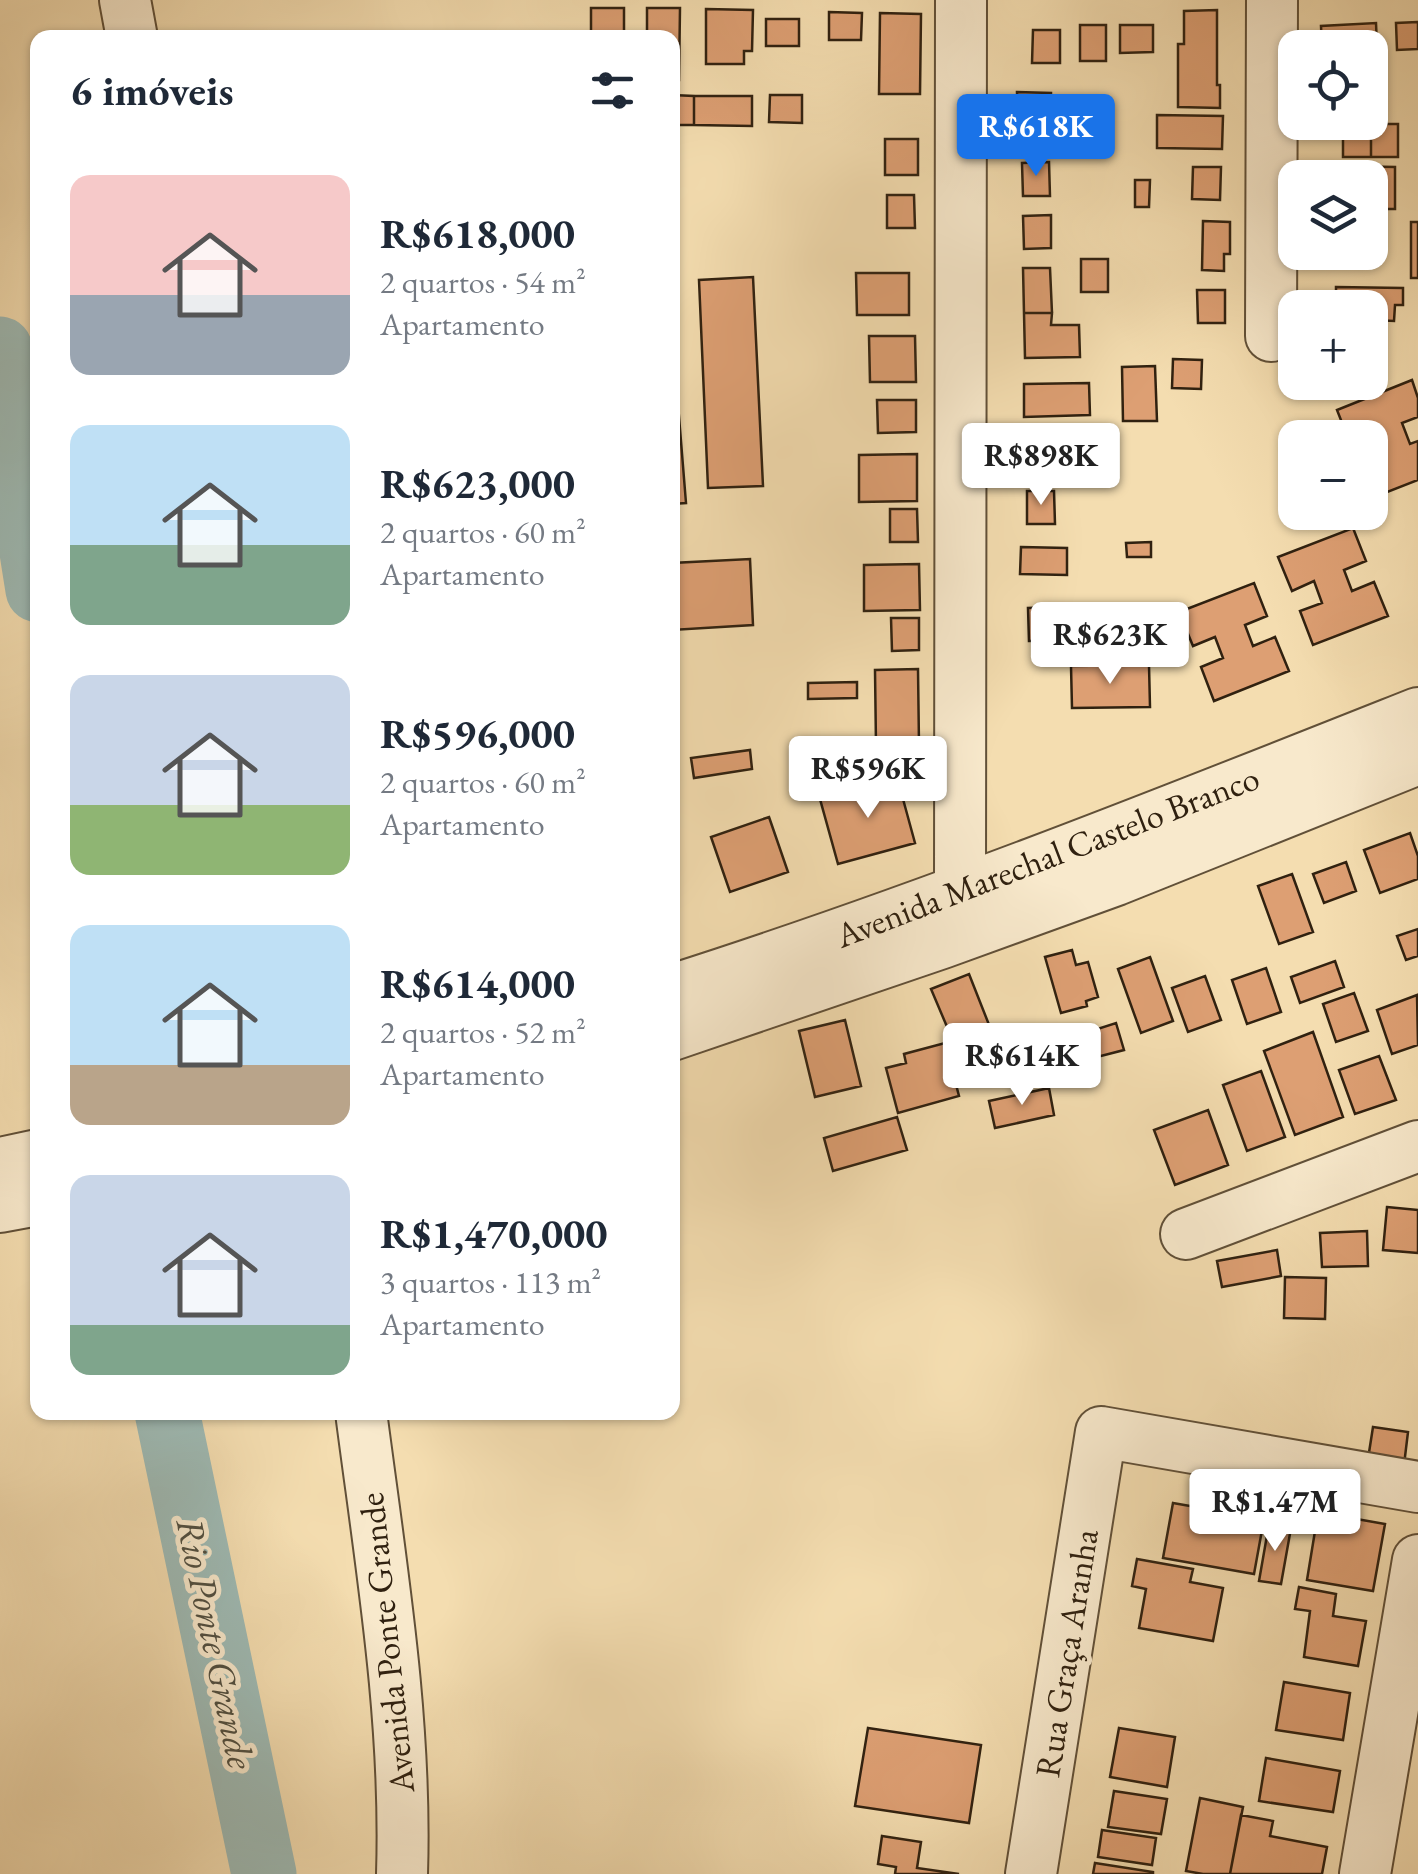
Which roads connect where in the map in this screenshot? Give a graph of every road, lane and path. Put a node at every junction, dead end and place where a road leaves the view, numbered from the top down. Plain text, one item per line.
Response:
1 (125, 0) edge
2 (961, 0) edge
3 (1272, 0) edge
4 (131, 30) edge
5 (1272, 336) dead end
6 (1418, 713) edge
7 (1418, 759) edge
8 (960, 892) junction
9 (942, 943) junction
10 (680, 987) edge
11 (680, 1032) edge
12 (1418, 1146) edge
13 (30, 1156) edge
14 (0, 1162) edge
15 (30, 1201) edge
16 (0, 1207) edge
17 (1186, 1234) dead end
18 (362, 1420) edge
19 (1418, 1487) edge
20 (1418, 1560) edge
21 (402, 1874) edge
22 (1031, 1874) edge
23 (1365, 1874) edge

1 - 4 street
2 - 8 street
3 - 5 street
6 - 8 street, Avenida Marechal Castelo Branco
7 - 9 street, Avenida Marechal Castelo Branco
8 - 9 street
8 - 10 street, Avenida Marechal Castelo Branco
9 - 11 street, Avenida Marechal Castelo Branco
12 - 17 street
13 - 14 street
15 - 16 street
18 - 21 street, Avenida Ponte Grande
19 - 22 street, Rua Graça Aranha
20 - 23 street

